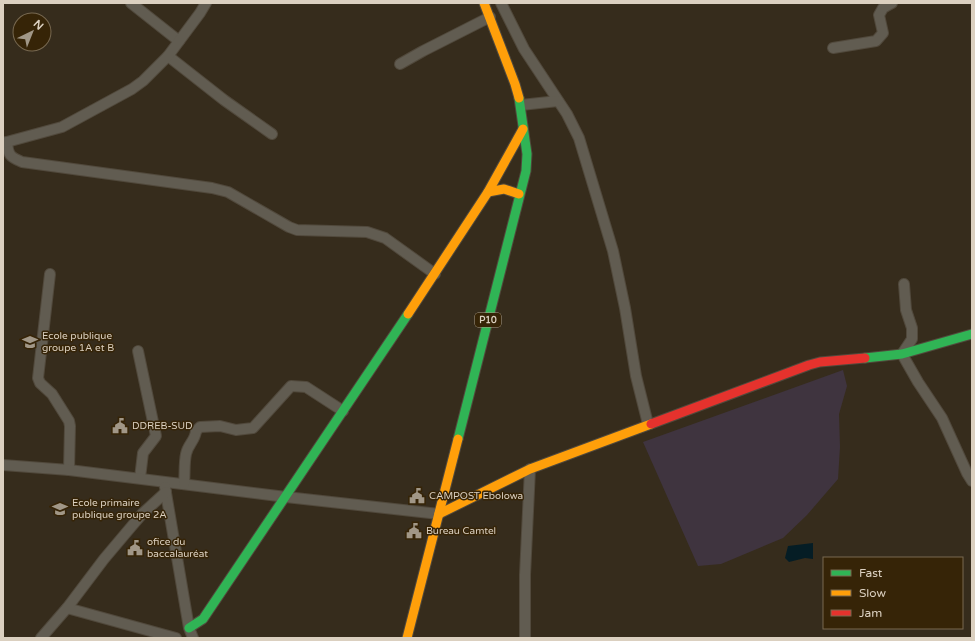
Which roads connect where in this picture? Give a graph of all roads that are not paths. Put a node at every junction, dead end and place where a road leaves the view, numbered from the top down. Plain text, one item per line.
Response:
1 (131, 3) edge
2 (206, 3) edge
3 (484, 3) edge
4 (501, 3) edge
5 (892, 3) edge
6 (490, 17) junction
7 (179, 41) junction
8 (833, 48) dead end
9 (168, 56) junction
10 (400, 64) dead end
11 (558, 102) junction
12 (521, 105) junction
13 (523, 129) junction
14 (272, 134) dead end
15 (5, 142) edge
16 (488, 192) junction
17 (519, 194) junction
18 (50, 274) dead end
19 (435, 274) junction
20 (904, 284) dead end
21 (972, 334) edge
22 (138, 351) dead end
23 (902, 354) junction
24 (343, 411) junction
25 (648, 424) junction
26 (3, 465) edge
27 (530, 469) junction
28 (69, 470) junction
29 (140, 478) junction
30 (165, 481) junction
31 (972, 481) edge
32 (184, 484) junction
33 (166, 492) junction
34 (286, 497) junction
35 (439, 514) junction
36 (68, 608) junction
37 (189, 628) junction
38 (41, 638) edge
39 (176, 638) edge
40 (193, 638) edge
41 (408, 638) edge
42 (525, 638) edge

1 - 7 street
2 - 7 street
3 - 6 main road, P10
4 - 11 street
5 - 8 street
6 - 10 street
6 - 12 main road, P10
7 - 9 street
9 - 14 street
9 - 15 street
11 - 12 street
11 - 25 street
12 - 13 main road, P10
13 - 16 main road
13 - 17 main road, P10
15 - 19 street
16 - 17 main road
16 - 19 main road
17 - 35 main road, P10
18 - 28 street
19 - 24 main road
20 - 23 street
21 - 23 main road
22 - 29 street
23 - 25 main road
23 - 31 street
24 - 32 street
24 - 34 main road
25 - 27 main road
26 - 28 street
27 - 35 main road
27 - 42 street
28 - 29 street
29 - 30 street
30 - 32 street
30 - 33 street
32 - 34 street
33 - 36 street
33 - 37 street
34 - 35 street
34 - 37 main road
35 - 41 main road, P10
36 - 38 street
36 - 39 street
37 - 40 street

